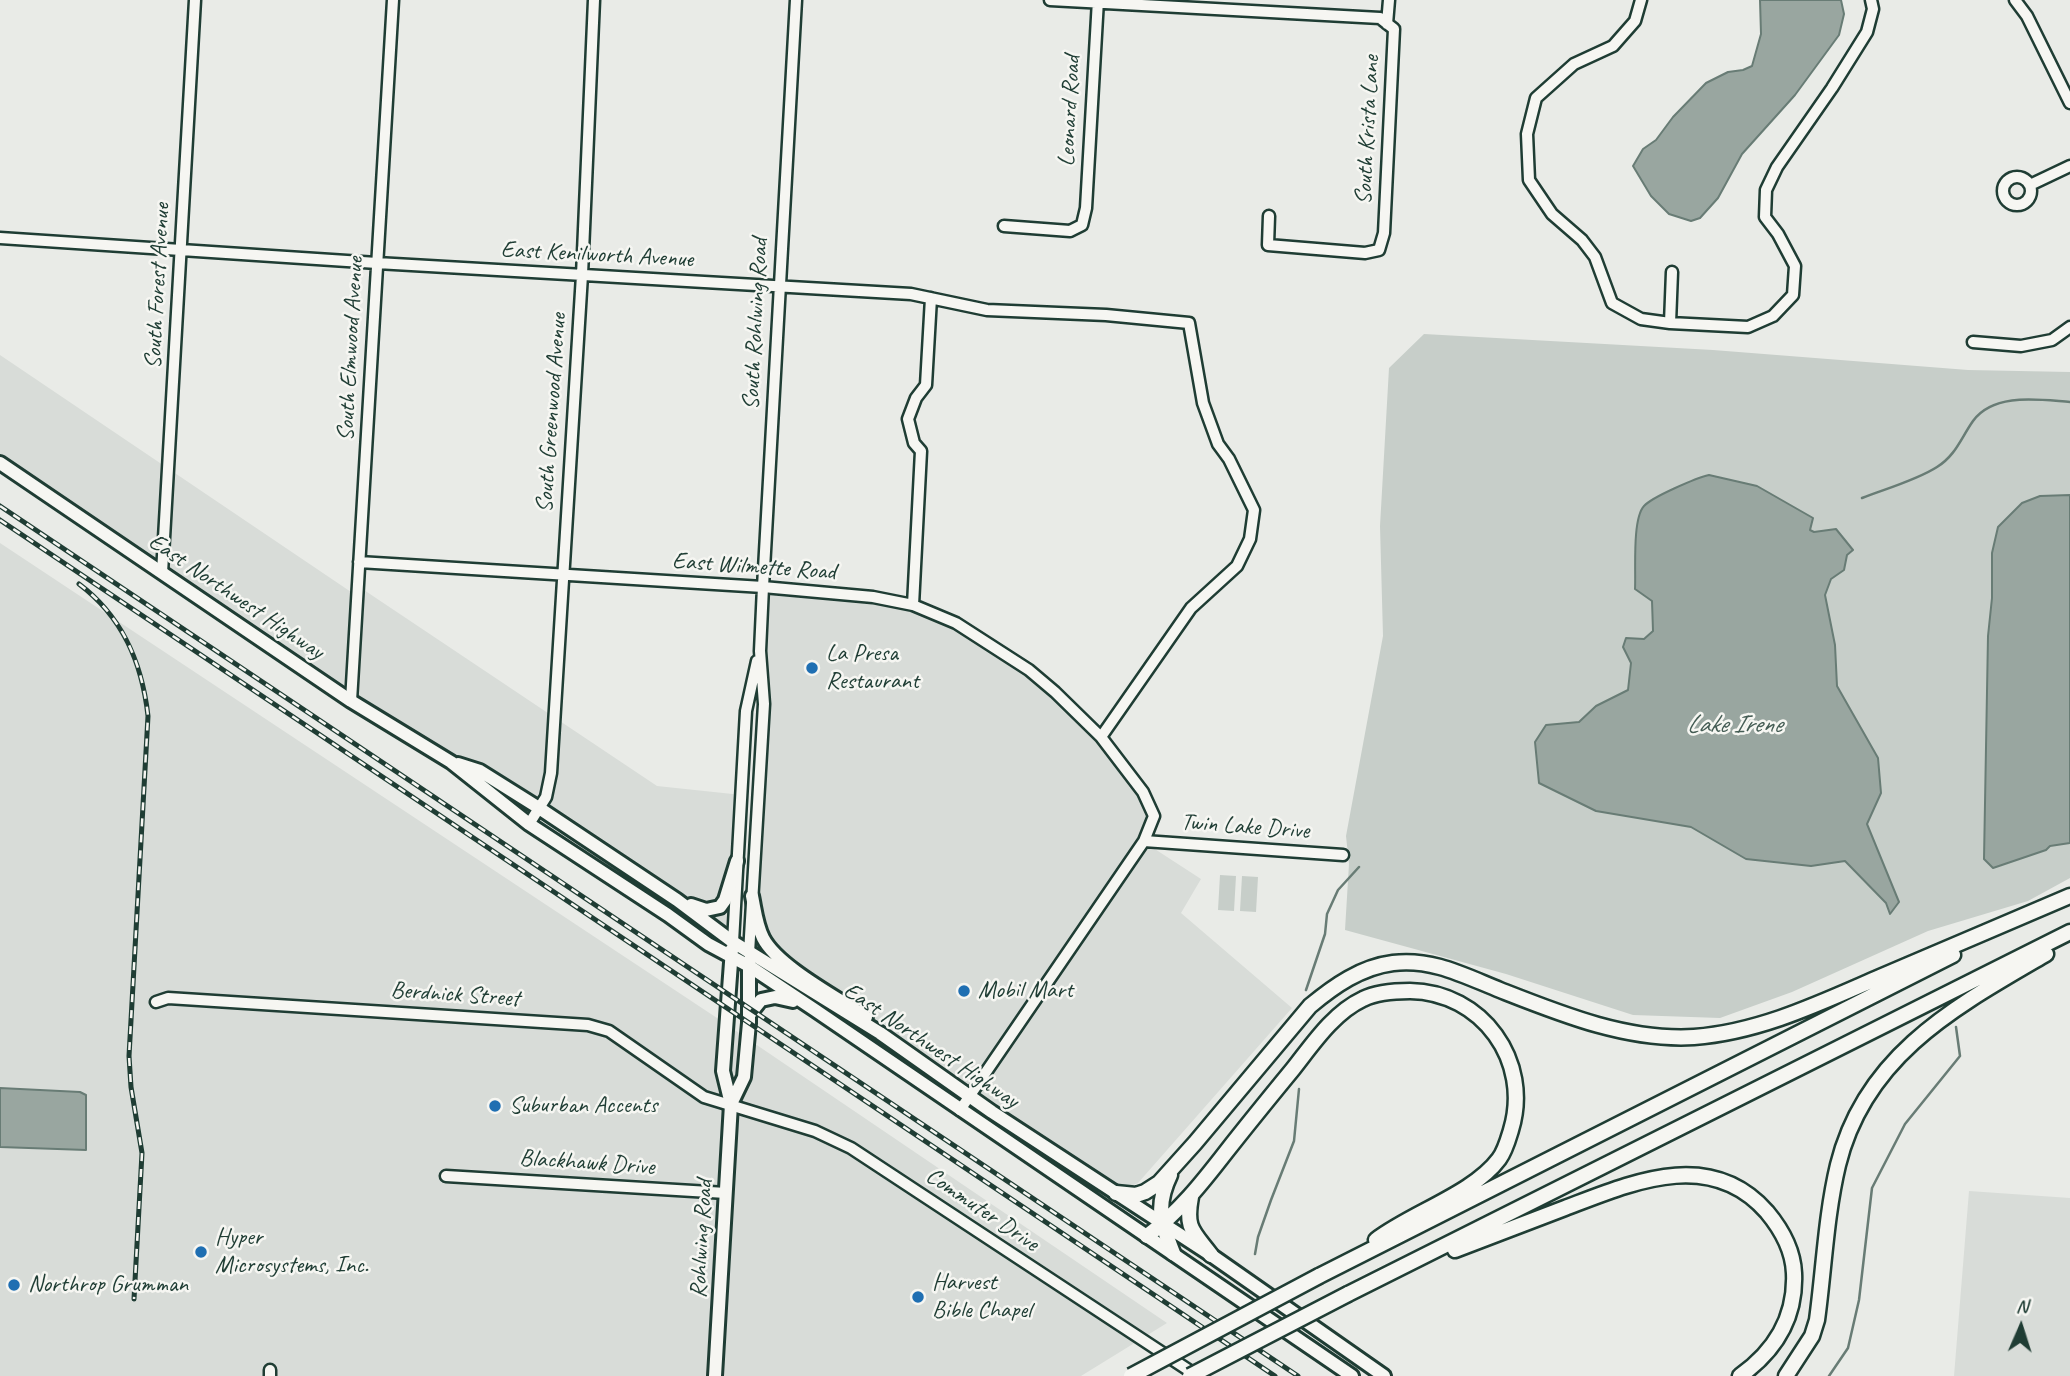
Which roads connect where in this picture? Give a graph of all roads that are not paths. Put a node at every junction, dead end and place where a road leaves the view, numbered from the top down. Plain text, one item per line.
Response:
1 (195, 0) edge
2 (393, 0) edge
3 (594, 0) edge
4 (796, 0) edge
5 (1050, 0) edge
6 (1389, 0) edge
7 (1641, 0) edge
8 (1871, 0) edge
9 (2015, 0) edge
10 (1098, 1) edge
11 (1384, 21) junction
12 (2070, 103) edge
13 (2070, 166) edge
14 (2030, 185) dead end
15 (1269, 216) dead end
16 (1004, 226) dead end
17 (0, 238) edge
18 (181, 250) junction
19 (377, 263) junction
20 (1672, 272) dead end
21 (582, 275) junction
22 (779, 286) junction
23 (931, 298) junction
24 (1670, 323) junction
25 (2070, 327) edge
26 (1973, 342) dead end
27 (0, 463) edge
28 (359, 562) junction
29 (162, 573) junction
30 (563, 575) junction
31 (762, 587) junction
32 (913, 605) junction
33 (760, 651) junction
34 (351, 701) junction
35 (1101, 737) junction
36 (451, 762) junction
37 (539, 808) junction
38 (529, 824) junction
39 (1144, 841) junction
40 (1343, 855) dead end
41 (737, 861) junction
42 (752, 896) junction
43 (2070, 896) edge
44 (677, 900) junction
45 (2070, 932) edge
46 (2070, 939) edge
47 (733, 942) junction
48 (749, 953) junction
49 (732, 957) junction
50 (749, 967) junction
51 (156, 1002) dead end
52 (815, 1010) junction
53 (749, 1014) junction
54 (880, 1033) junction
55 (970, 1096) junction
56 (731, 1104) junction
57 (960, 1110) junction
58 (1174, 1168) junction
59 (446, 1176) dead end
60 (726, 1193) junction
61 (1116, 1193) junction
62 (1191, 1198) junction
63 (1162, 1225) junction
64 (1147, 1236) junction
65 (1173, 1253) junction
66 (1211, 1255) junction
67 (1348, 1261) junction
68 (1382, 1278) junction
69 (715, 1376) edge
70 (1130, 1376) edge
71 (1190, 1376) edge
72 (1198, 1376) edge
73 (1352, 1376) edge
74 (1384, 1376) edge
75 (1740, 1376) edge
76 (1786, 1376) edge

1 - 18 street, South Forest Avenue
2 - 19 street, South Elmwood Avenue
3 - 21 street, South Greenwood Avenue
4 - 22 street, South Rohlwing Road
5 - 10 street
6 - 11 street
7 - 24 street
8 - 24 street
9 - 12 street
10 - 11 street
10 - 16 street, Leonard Road
11 - 15 street, South Krista Lane
13 - 14 street
17 - 18 street, East Kenilworth Avenue
18 - 19 street, East Kenilworth Avenue
18 - 29 street, South Forest Avenue
19 - 21 street, East Kenilworth Avenue
19 - 28 street, South Elmwood Avenue
20 - 24 street
21 - 22 street, East Kenilworth Avenue
21 - 30 street, South Greenwood Avenue
22 - 23 street, East Kenilworth Avenue
22 - 31 street, South Rohlwing Road
23 - 32 street
23 - 35 street, East Kenilworth Avenue
25 - 26 street
27 - 29 main road, East Northwest Highway
28 - 30 street, East Wilmette Road
28 - 34 street, South Elmwood Avenue
29 - 34 main road, East Northwest Highway
30 - 31 street, East Wilmette Road
30 - 37 street, South Greenwood Avenue
31 - 32 street, East Wilmette Road
31 - 33 street, South Rohlwing Road
32 - 35 street, East Wilmette Road
33 - 41 street, South Rohlwing Road
33 - 42 street, South Rohlwing Road
34 - 36 main road, East Northwest Highway
35 - 39 street, East Wilmette Road
36 - 37 main road, East Northwest Highway
36 - 38 main road, East Northwest Highway
37 - 38 street, South Greenwood Avenue
37 - 44 main road, East Northwest Highway
38 - 49 main road, East Northwest Highway
39 - 40 street, Twin Lake Drive
39 - 55 street
41 - 44 main road
41 - 47 street, South Rohlwing Road
42 - 48 street, South Rohlwing Road
42 - 54 main road
43 - 58 highway
43 - 67 highway
44 - 47 main road, East Northwest Highway
45 - 68 highway
46 - 76 highway
47 - 48 main road, East Northwest Highway
47 - 49 main road, Rohlwing Road
48 - 50 main road, Rohlwing Road
48 - 54 main road, East Northwest Highway
49 - 50 main road, East Northwest Highway
49 - 56 main road, Rohlwing Road
50 - 52 main road, East Northwest Highway
50 - 53 main road, Rohlwing Road
51 - 56 street, Berdnick Street
52 - 53 main road
52 - 57 main road, East Northwest Highway
53 - 56 main road, Rohlwing Road
54 - 55 main road, East Northwest Highway
55 - 57 street
55 - 61 main road, East Northwest Highway
56 - 60 main road, Rohlwing Road
56 - 72 street, Commuter Drive
57 - 64 main road, East Northwest Highway
58 - 61 highway
58 - 63 highway
59 - 60 street, Blackhawk Drive
60 - 69 main road, Rohlwing Road
61 - 63 main road, East Northwest Highway
62 - 63 highway
62 - 66 highway
62 - 67 highway
63 - 64 highway
63 - 65 highway
63 - 66 main road, East Northwest Highway
64 - 65 main road, East Northwest Highway
65 - 73 main road, East Northwest Highway
66 - 74 main road, East Northwest Highway
67 - 70 highway, bridge
68 - 71 highway, bridge
68 - 75 highway

